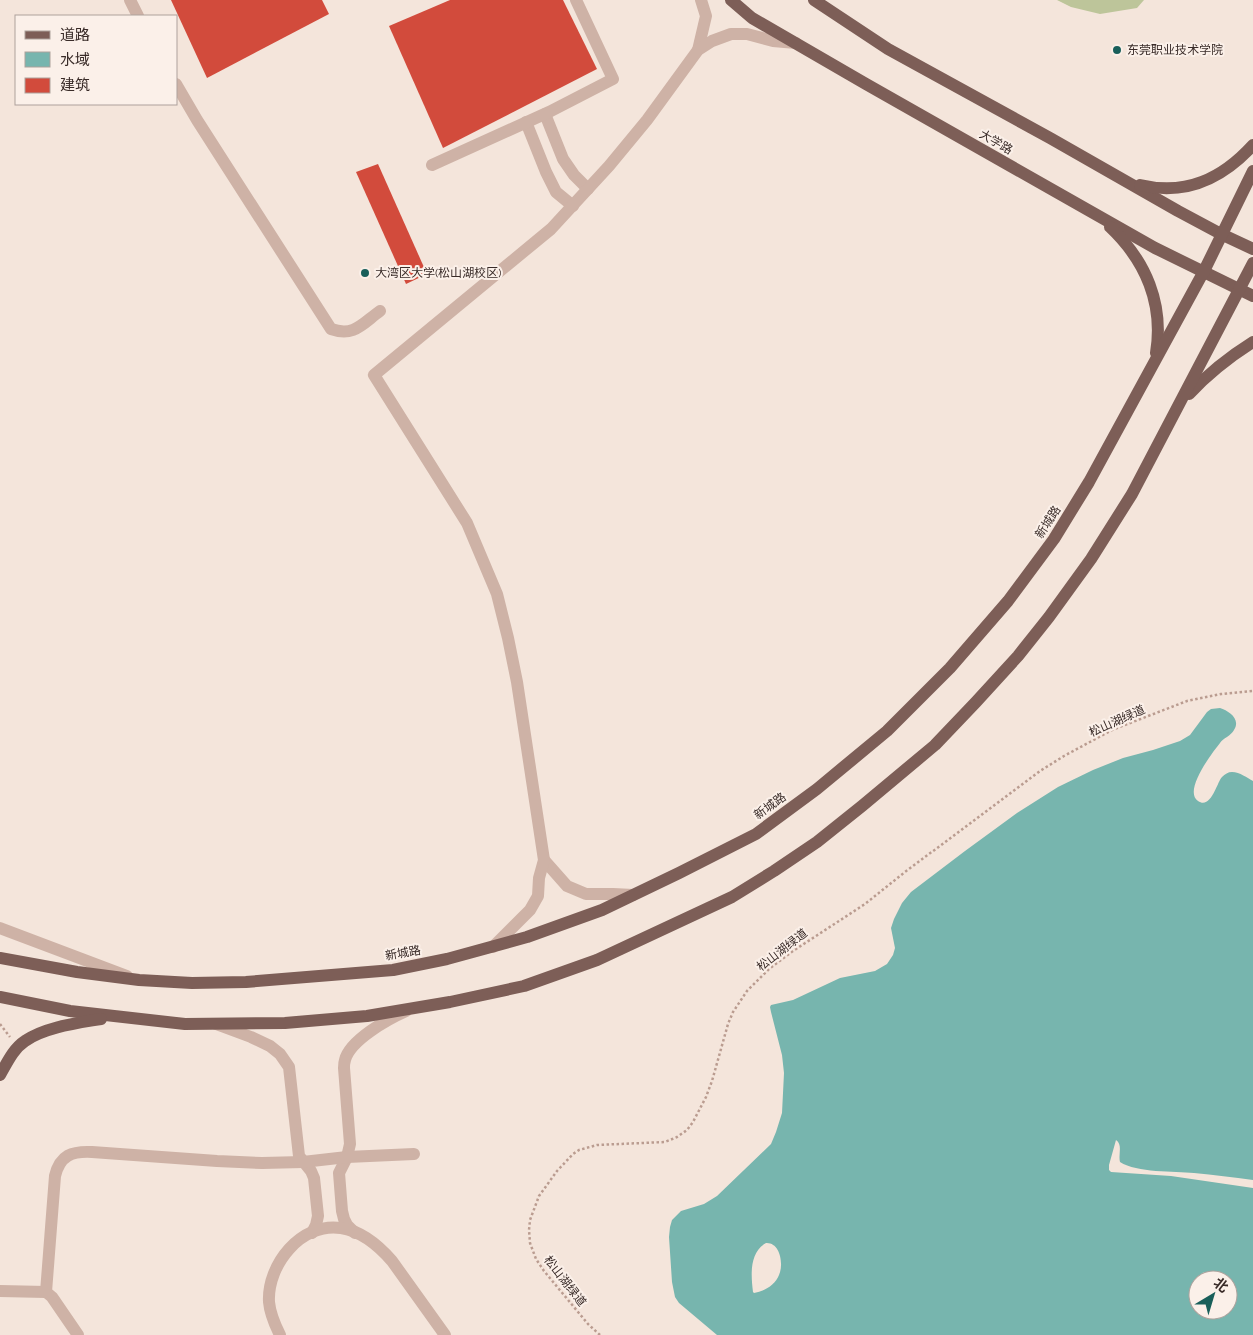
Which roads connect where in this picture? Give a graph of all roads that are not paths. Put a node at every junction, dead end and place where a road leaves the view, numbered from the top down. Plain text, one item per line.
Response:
1 (130, 0) edge
2 (576, 0) edge
3 (701, 0) edge
4 (731, 0) edge
5 (814, 0) edge
6 (138, 15) edge
7 (796, 43) junction
8 (698, 50) junction
9 (178, 87) edge
10 (545, 114) junction
11 (526, 122) junction
12 (1253, 145) edge
13 (432, 166) dead end
14 (1253, 171) edge
15 (1129, 183) junction
16 (588, 190) junction
17 (573, 206) junction
18 (1097, 215) junction
19 (1221, 234) junction
20 (1253, 250) edge
21 (1253, 263) edge
22 (1204, 271) junction
23 (1239, 290) junction
24 (1253, 296) edge
25 (380, 311) dead end
26 (1253, 342) edge
27 (1155, 361) junction
28 (1178, 405) junction
29 (544, 860) junction
30 (633, 895) junction
31 (0, 928) edge
32 (493, 947) junction
33 (0, 958) edge
34 (139, 980) junction
35 (0, 997) edge
36 (408, 1009) junction
37 (123, 1018) junction
38 (215, 1024) junction
39 (0, 1075) edge
40 (414, 1154) dead end
41 (347, 1157) junction
42 (303, 1162) junction
43 (355, 1232) junction
44 (312, 1233) junction
45 (0, 1291) edge
46 (46, 1292) junction
47 (78, 1335) edge
48 (280, 1335) edge
49 (445, 1335) edge

1 - 6 street
2 - 10 street
3 - 8 street
4 - 7 main road, 大学路
5 - 15 main road
7 - 8 street
7 - 18 main road, 大学路
8 - 16 street
9 - 25 street
10 - 11 street
10 - 16 street
11 - 13 street
11 - 17 street
12 - 15 main road
14 - 19 main road, 新城路
15 - 19 main road
16 - 17 street
17 - 29 street
18 - 22 main road, 大学路
18 - 27 main road
19 - 20 main road
19 - 22 main road, 新城路
21 - 23 main road
22 - 23 main road, 大学路
22 - 27 main road, 新城路
23 - 24 main road, 大学路
23 - 28 main road
26 - 28 main road
27 - 30 main road, 新城路
28 - 36 main road
29 - 30 street
29 - 32 street
30 - 32 main road, 新城路
31 - 34 street
32 - 34 main road, 新城路
33 - 34 main road, 新城路
35 - 37 main road
36 - 38 main road
36 - 41 street
37 - 38 main road
37 - 39 main road
38 - 42 street
40 - 41 street
41 - 42 street
41 - 43 street
42 - 44 street
42 - 46 street
43 - 44 street
43 - 49 street
44 - 48 street
45 - 46 street
46 - 47 street

